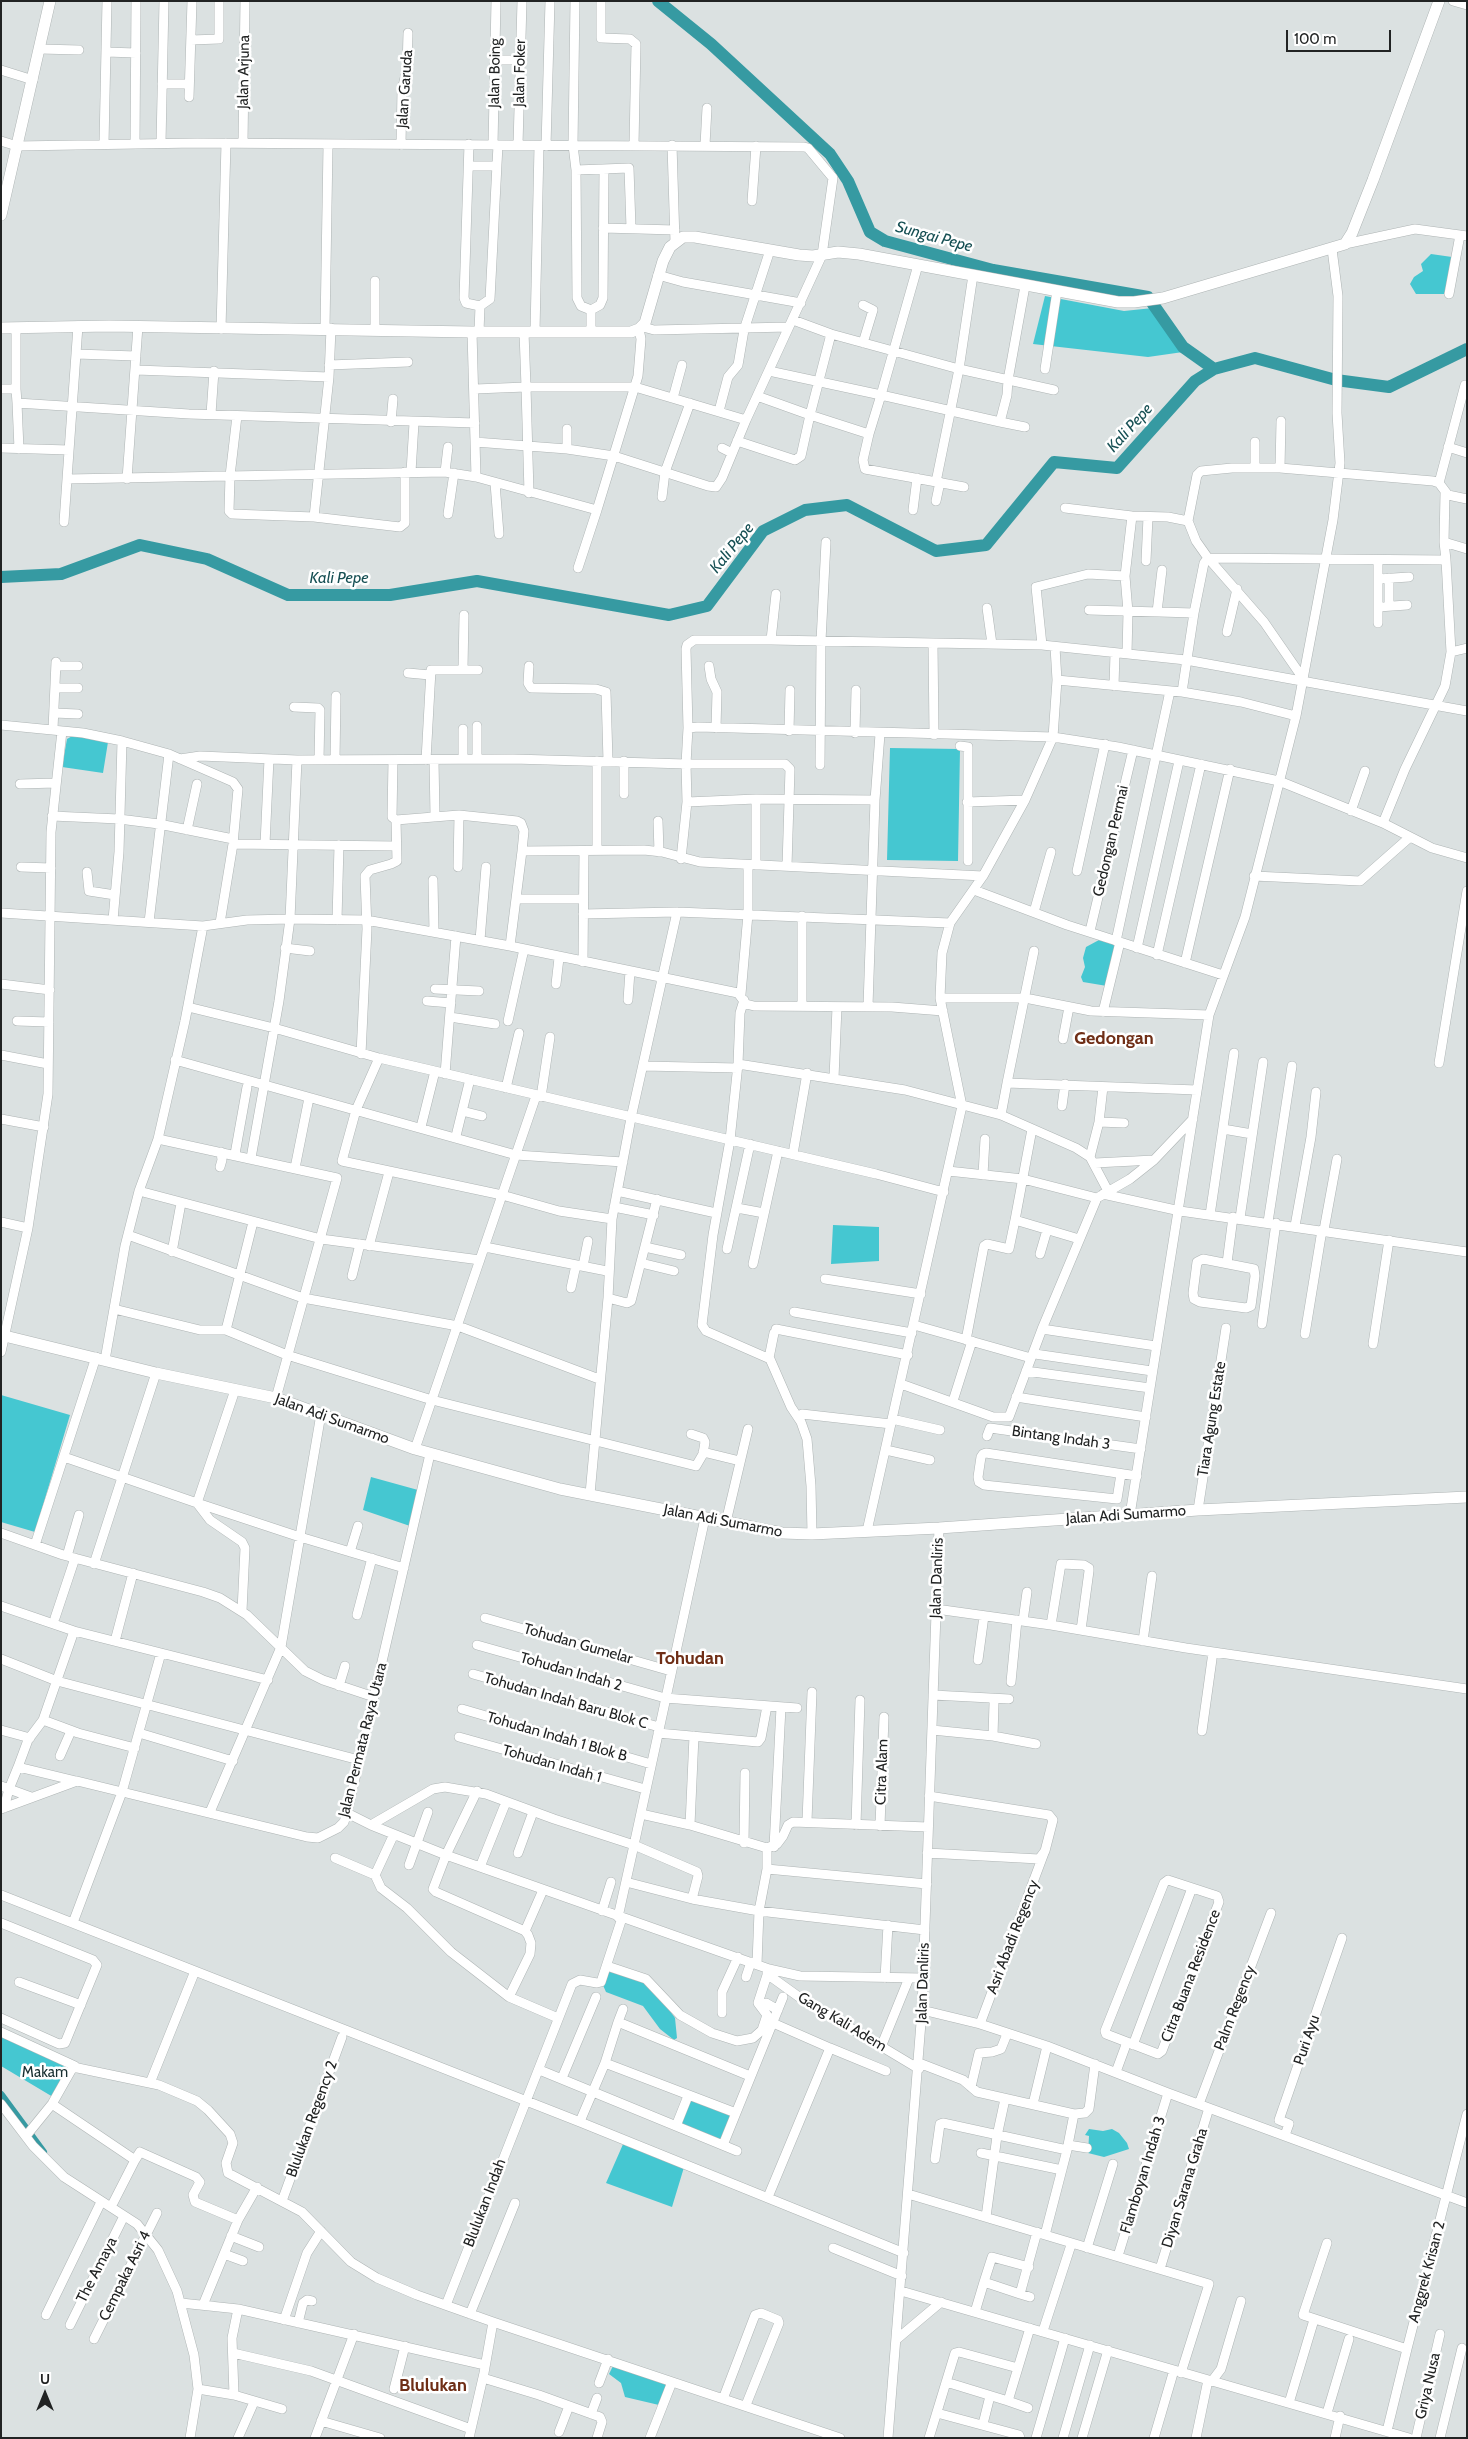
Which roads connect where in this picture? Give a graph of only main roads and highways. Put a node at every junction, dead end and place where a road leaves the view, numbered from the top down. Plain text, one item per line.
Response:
1 (50, 1) edge
2 (1439, 1) edge
3 (1, 215) edge
4 (1, 328) edge
5 (3, 1335) edge
6 (1467, 1497) edge

1 - 3 main road
2 - 4 main road
5 - 6 main road, Jalan Adi Sumarmo

